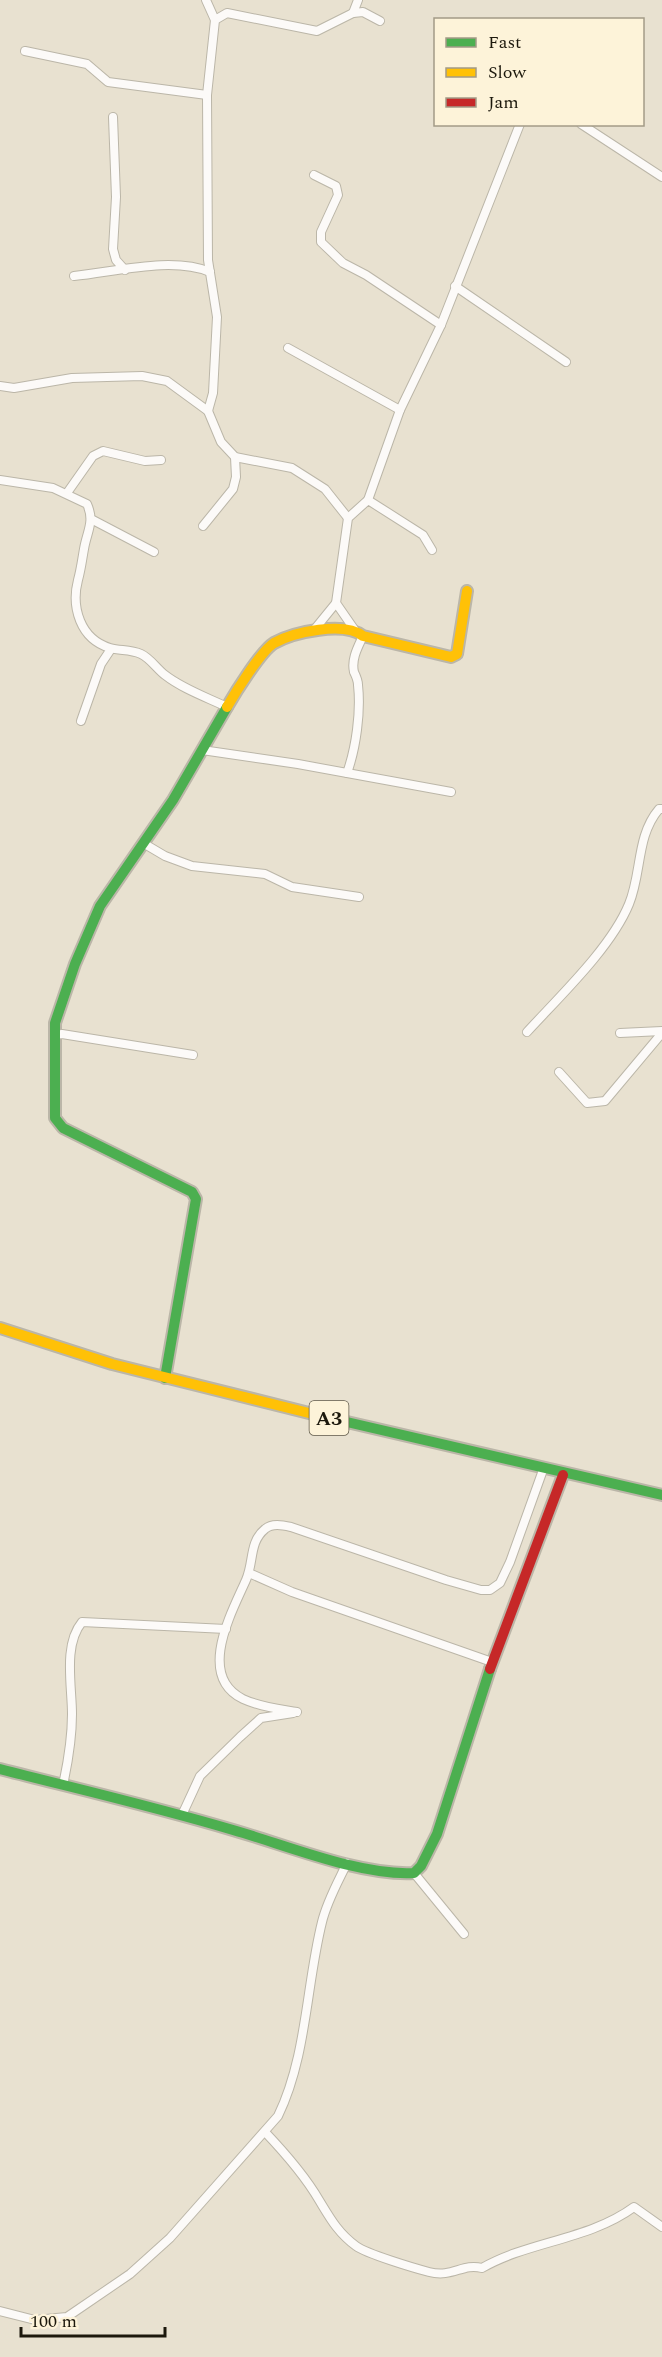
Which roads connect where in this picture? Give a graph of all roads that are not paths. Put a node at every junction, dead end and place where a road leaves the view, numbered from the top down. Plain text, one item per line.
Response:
1 (206, 0) edge
2 (358, 0) edge
3 (353, 13) junction
4 (215, 20) junction
5 (380, 21) dead end
6 (25, 51) dead end
7 (207, 95) junction
8 (112, 117) dead end
9 (519, 126) edge
10 (584, 126) edge
11 (314, 175) dead end
12 (662, 177) edge
13 (125, 270) junction
14 (210, 272) junction
15 (74, 276) dead end
16 (455, 285) junction
17 (441, 325) junction
18 (288, 348) dead end
19 (566, 362) dead end
20 (0, 386) edge
21 (400, 410) junction
22 (208, 411) junction
23 (235, 457) junction
24 (161, 460) dead end
25 (0, 480) edge
26 (67, 493) junction
27 (368, 500) junction
28 (348, 518) junction
29 (91, 519) junction
30 (203, 526) dead end
31 (432, 550) dead end
32 (154, 552) dead end
33 (467, 591) dead end
34 (336, 603) junction
35 (315, 630) junction
36 (359, 633) junction
37 (111, 649) junction
38 (227, 707) junction
39 (81, 721) dead end
40 (202, 750) junction
41 (347, 773) junction
42 (451, 792) dead end
43 (662, 809) edge
44 (143, 843) junction
45 (359, 897) dead end
46 (527, 1032) dead end
47 (662, 1032) edge
48 (620, 1033) dead end
49 (55, 1035) junction
50 (193, 1054) dead end
51 (559, 1072) dead end
52 (0, 1328) edge
53 (165, 1378) junction
54 (543, 1470) junction
55 (563, 1475) junction
56 (662, 1495) edge
57 (249, 1573) junction
58 (226, 1629) junction
59 (492, 1662) junction
60 (0, 1769) edge
61 (63, 1785) junction
62 (182, 1815) junction
63 (347, 1863) junction
64 (414, 1873) junction
65 (464, 1935) dead end
66 (265, 2132) junction
67 (662, 2228) edge
68 (0, 2312) edge

1 - 4 street
2 - 3 street
3 - 4 street
3 - 5 street
4 - 7 street
6 - 7 street
7 - 14 street
8 - 13 street
9 - 16 street
10 - 12 street
11 - 17 street
13 - 14 street
13 - 15 street
14 - 22 street
16 - 17 street
16 - 19 street
17 - 21 street
18 - 21 street
20 - 22 street
21 - 27 street
22 - 23 street
23 - 28 street
23 - 30 street
24 - 26 street
25 - 26 street
26 - 29 street
27 - 28 street
27 - 31 street
28 - 34 street
29 - 32 street
29 - 37 street
33 - 36 main road
34 - 35 street
34 - 36 street
35 - 36 main road
35 - 38 main road
36 - 41 street
37 - 38 street
37 - 39 street
38 - 40 main road
40 - 41 street
40 - 44 main road
41 - 42 street
43 - 46 street
44 - 45 street
44 - 49 main road
47 - 48 street
47 - 51 street
49 - 50 street
49 - 53 main road
52 - 53 main road, A3
53 - 54 main road, A3
54 - 55 main road, A3
54 - 57 street
55 - 56 main road, A3
55 - 59 main road
57 - 58 street
57 - 59 street
58 - 61 street
58 - 62 street
59 - 64 main road
60 - 61 main road
61 - 62 main road
62 - 63 main road
63 - 64 main road
63 - 66 street
64 - 65 street
66 - 67 street
66 - 68 street

